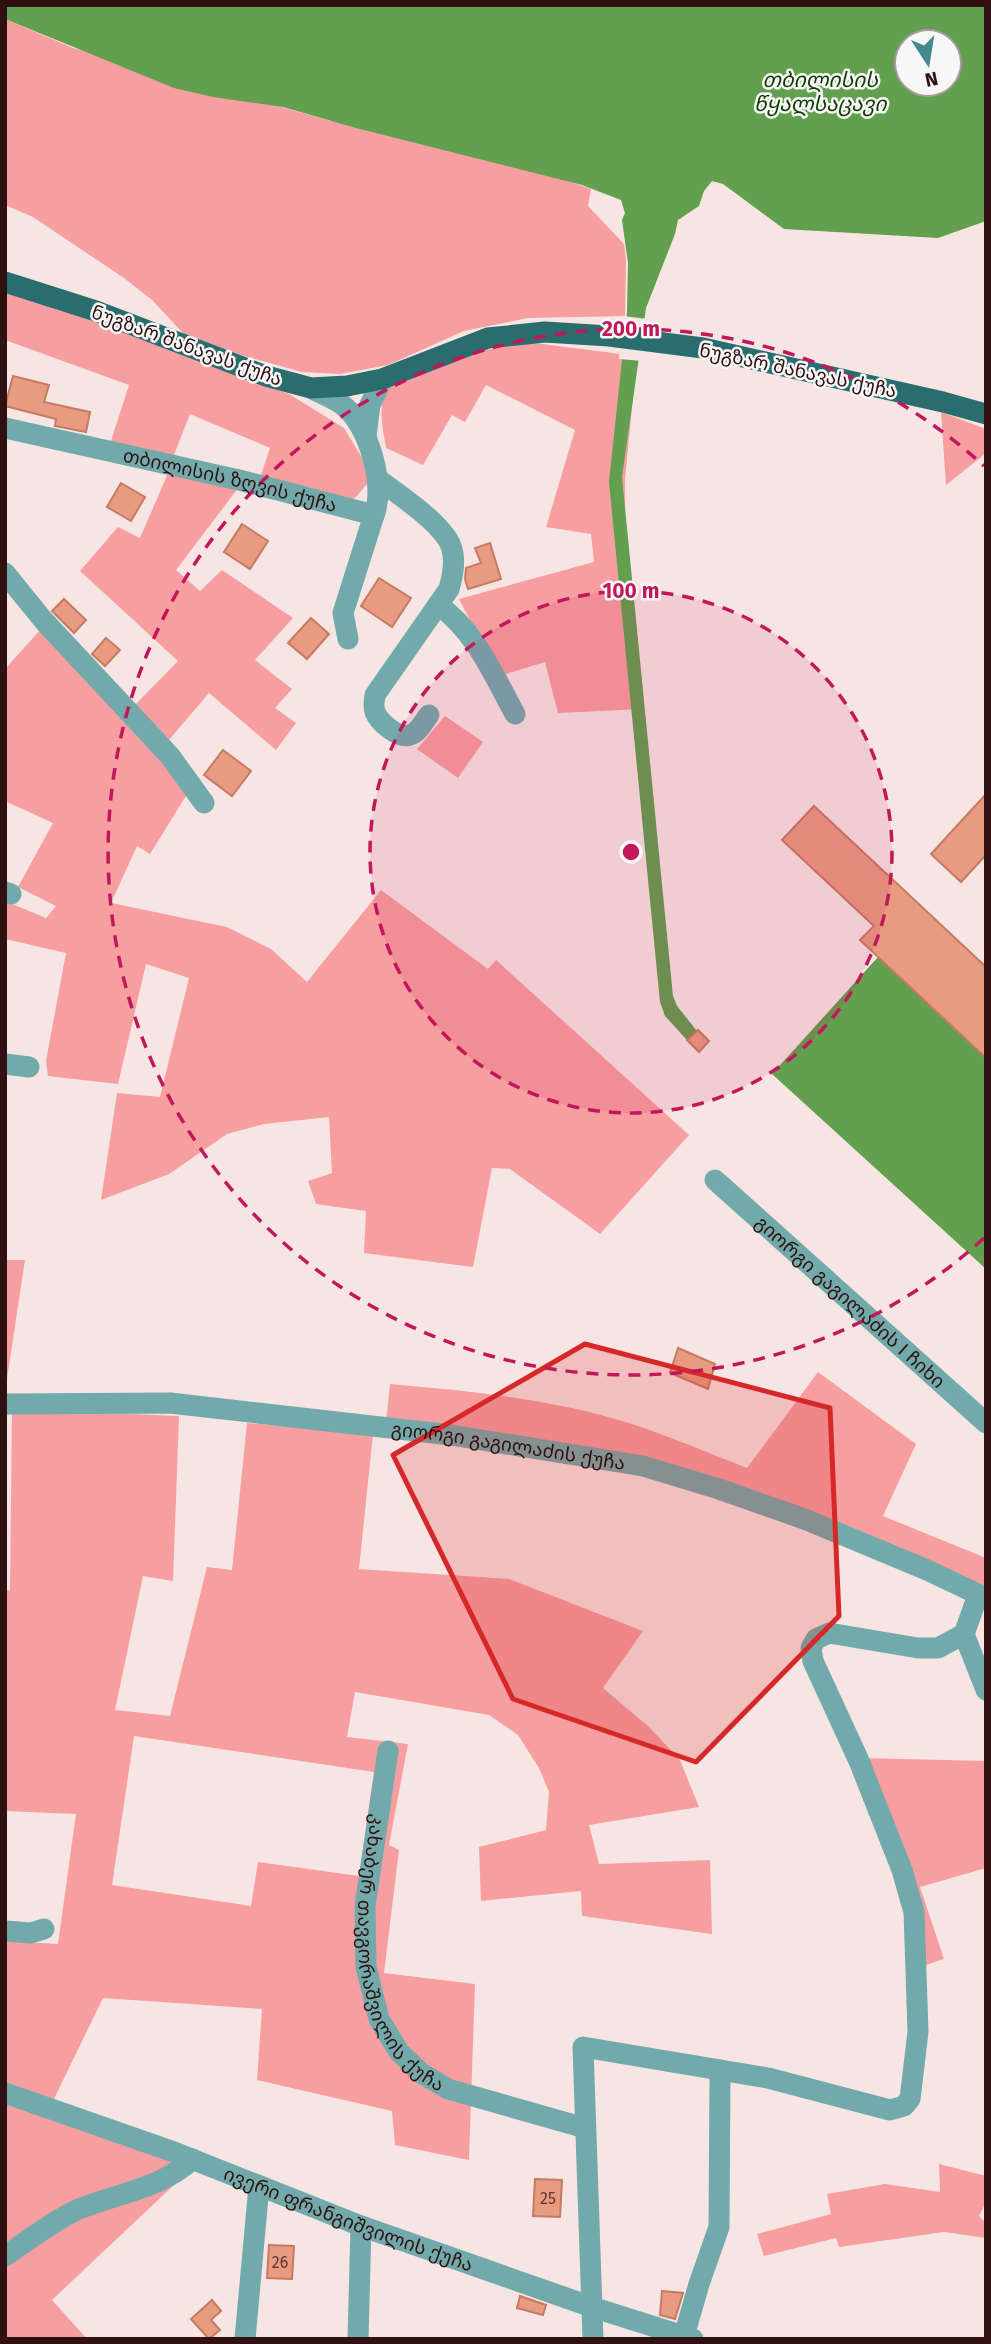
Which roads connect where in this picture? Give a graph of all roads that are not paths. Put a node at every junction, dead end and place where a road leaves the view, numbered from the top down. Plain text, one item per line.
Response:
1 (5, 282) edge
2 (382, 379) junction
3 (311, 388) junction
4 (986, 414) edge
5 (5, 428) edge
6 (366, 436) junction
7 (379, 480) junction
8 (374, 515) junction
9 (5, 573) edge
10 (438, 605) junction
11 (348, 639) dead end
12 (515, 714) dead end
13 (429, 715) dead end
14 (204, 803) dead end
15 (5, 1064) edge
16 (29, 1067) dead end
17 (715, 1180) dead end
18 (5, 1404) edge
19 (986, 1423) edge
20 (982, 1597) edge
21 (964, 1634) junction
22 (986, 1690) edge
23 (388, 1751) dead end
24 (44, 1930) dead end
25 (5, 1931) edge
26 (720, 2070) junction
27 (5, 2093) edge
28 (585, 2128) junction
29 (193, 2159) junction
30 (259, 2186) junction
31 (361, 2226) junction
32 (5, 2256) edge
33 (592, 2307) junction
34 (243, 2336) edge
35 (689, 2337) edge
36 (358, 2339) edge
37 (593, 2339) edge

1 - 3 main road, ნუგზარ შანავას ქუჩა
2 - 3 main road, ნუგზარ შანავას ქუჩა
2 - 4 main road, ნუგზარ შანავას ქუჩა
2 - 6 street
3 - 6 street
5 - 8 street, თბილისის ზღვის ქუჩა
6 - 7 street
7 - 8 street
7 - 10 street
8 - 11 street
9 - 14 street
10 - 12 street
10 - 13 street
15 - 16 street
17 - 19 street, გიორგი გაგილაძის I ჩიხი
18 - 20 street, გიორგი გაგილაძის ქუჩა
20 - 21 street
21 - 22 street
21 - 26 street
23 - 28 street, კახაბერ თავგორაშვილის ქუჩა
24 - 25 street
26 - 28 street
26 - 35 street
27 - 29 street, ივერი ფრანგიშვილის ქუჩა
28 - 33 street
29 - 30 street, ივერი ფრანგიშვილის ქუჩა
29 - 32 street
30 - 31 street, ივერი ფრანგიშვილის ქუჩა
30 - 34 street
31 - 33 street, ივერი ფრანგიშვილის ქუჩა
31 - 36 street
33 - 35 street, ივერი ფრანგიშვილის ქუჩა
33 - 37 street

